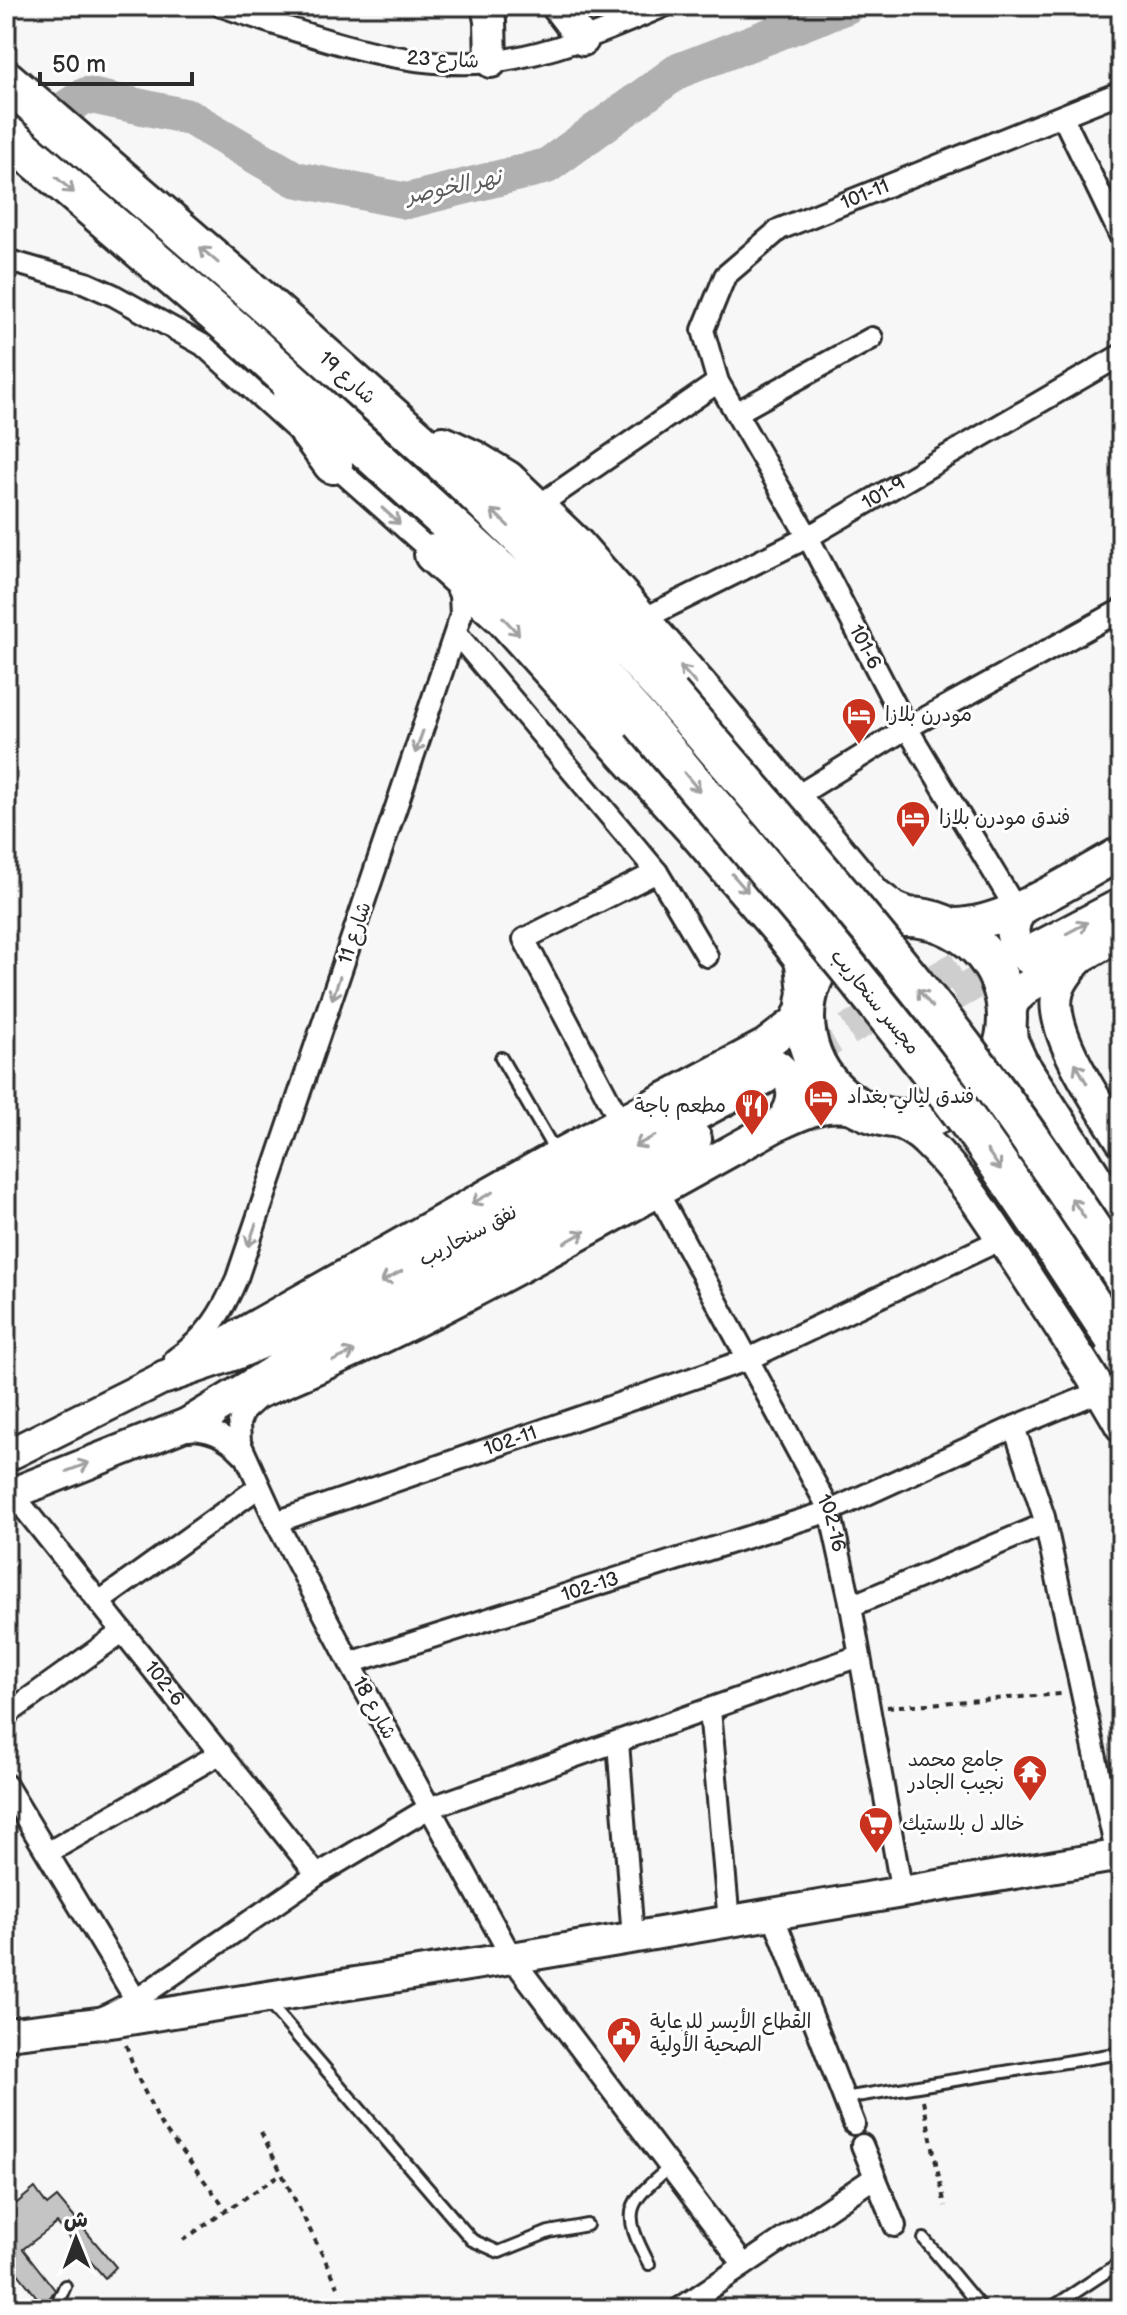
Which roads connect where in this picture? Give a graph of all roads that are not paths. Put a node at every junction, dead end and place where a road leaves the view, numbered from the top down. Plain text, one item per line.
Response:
1 (221, 6) edge
2 (487, 6) edge
3 (557, 6) edge
4 (664, 6) edge
5 (583, 40) junction
6 (491, 62) junction
7 (6, 80) edge
8 (1121, 92) edge
9 (1063, 117) junction
10 (6, 134) edge
11 (1121, 237) edge
12 (6, 260) edge
13 (872, 338) dead end
14 (1121, 355) edge
15 (272, 363) junction
16 (718, 382) junction
17 (736, 413) junction
18 (388, 415) junction
19 (333, 464) junction
20 (535, 508) junction
21 (808, 537) junction
22 (434, 554) junction
23 (1121, 610) edge
24 (641, 620) junction
25 (456, 633) junction
26 (670, 695) joint
27 (642, 722) joint
28 (907, 728) junction
29 (792, 799) junction
30 (1121, 853) edge
31 (657, 872) junction
32 (1121, 877) edge
33 (1048, 892) junction
34 (1121, 905) edge
35 (925, 920) junction
36 (1025, 930) junction
37 (1121, 933) edge
38 (1081, 954) junction
39 (707, 956) dead end
40 (807, 996) junction
41 (1007, 1022) junction
42 (501, 1058) dead end
43 (733, 1062) junction
44 (771, 1100) junction
45 (873, 1113) junction
46 (620, 1121) junction
47 (1121, 1140) edge
48 (558, 1155) junction
49 (657, 1191) junction
50 (1121, 1218) edge
51 (1002, 1239) junction
52 (1121, 1273) edge
53 (1118, 1343) edge
54 (746, 1360) junction
55 (165, 1377) junction
56 (268, 1389) junction
57 (1101, 1391) junction
58 (117, 1399) junction
59 (1121, 1426) edge
60 (181, 1427) junction
61 (1014, 1427) junction
62 (243, 1454) junction
63 (6, 1456) edge
64 (259, 1487) junction
65 (9, 1494) edge
66 (830, 1511) junction
67 (276, 1522) junction
68 (1045, 1524) junction
69 (99, 1602) junction
70 (851, 1606) junction
71 (122, 1632) junction
72 (859, 1656) junction
73 (350, 1663) junction
74 (710, 1710) junction
75 (6, 1715) edge
76 (618, 1742) junction
77 (221, 1753) junction
78 (6, 1785) edge
79 (429, 1808) junction
80 (49, 1852) junction
81 (1119, 1856) edge
82 (317, 1875) junction
83 (902, 1893) junction
84 (773, 1915) junction
85 (729, 1922) junction
86 (633, 1938) junction
87 (512, 1958) junction
88 (263, 1997) junction
89 (114, 2015) junction
90 (6, 2034) edge
91 (1121, 2053) edge
92 (844, 2098) junction
93 (854, 2124) dead end
94 (862, 2145) dead end
95 (670, 2167) junction
96 (875, 2177) junction
97 (587, 2225) dead end
98 (895, 2226) dead end
99 (924, 2239) dead end
100 (1121, 2262) edge
101 (649, 2264) dead end
102 (744, 2265) junction
103 (65, 2286) dead end
104 (55, 2309) edge
105 (679, 2309) edge
106 (982, 2309) edge
107 (1050, 2309) edge

1 - 6 street, شارع 23
2 - 6 main road
3 - 5 main road
4 - 5 street, شارع 23
5 - 6 street, شارع 23
18 -> 7 highway, شارع 19
8 - 9 street, 101-11
9 - 11 street
9 - 16 street, 101-11
10 -> 15 highway, شارع 19
12 - 19 street, شارع 11
13 - 17 street
14 - 21 street, 101-9
15 - 19 highway
15 - 27 highway, شارع 19
16 - 17 street, 101-6
16 - 20 street
17 - 21 street, 101-6
18 - 20 highway
26 -> 18 highway, شارع 19
19 -> 22 street, شارع 11
20 - 24 highway
21 - 24 street, 101-9
21 - 28 street, 101-6
22 - 25 street, شارع 11
22 -> 40 highway
23 - 28 street
29 -> 24 highway
25 - 31 street
25 -> 58 street, شارع 11
52 -> 26 highway, مجسر سنحاريب, bridge
27 -> 53 highway, مجسر سنحاريب, bridge
28 - 29 street
28 - 36 street, 101-6
29 - 35 highway
30 - 33 main road
31 - 39 street
31 - 46 street
32 - 36 main road
33 - 36 main road
33 - 38 main road
36 -> 34 main road
35 - 36 main road
35 - 40 highway
35 - 41 highway
37 - 38 main road
38 - 41 main road
47 -> 38 main road
40 - 43 main road, شارع 11
40 - 45 highway
41 - 45 highway
41 - 50 highway
42 - 48 lane
43 - 44 main road
43 - 46 main road, شارع 11
44 - 45 main road
44 - 49 main road
44 -> 55 main road, نفق سنحاريب
44 - 60 main road, نفق سنحاريب
45 - 51 main road
46 - 48 main road, شارع 11
48 -> 55 main road, شارع 11
49 - 54 street, 102-16
56 -> 49 main road
51 - 54 street, 102-11
51 - 57 main road
54 - 66 street, 102-16
54 - 67 street, 102-11
55 - 58 main road, شارع 11
56 - 60 main road
56 - 62 street
57 - 59 main road
57 - 61 street, 102-13
58 - 63 main road, شارع 11
60 - 62 street
65 -> 60 main road
61 - 66 street, 102-13
61 - 68 street
62 - 64 street, شارع 18
64 - 67 street, شارع 18
64 - 69 street
65 - 69 street, 102-6
66 - 70 street, 102-16
66 - 73 street, 102-13
67 - 73 street, شارع 18
68 - 70 street
68 - 81 street
69 - 71 street, 102-6
70 - 72 street, 102-16
71 - 75 street
71 - 77 street, 102-6
72 - 74 street
72 - 83 street, 102-16
73 - 79 street, شارع 18
74 - 76 street
74 - 85 street
76 - 79 street
76 - 86 street
77 - 80 street
77 - 82 street, 102-6
78 - 80 street
79 - 82 street
79 - 87 street, شارع 18
80 - 89 street
81 - 83 main road
82 - 89 street
83 - 84 main road
84 - 85 main road
84 - 92 street
85 - 86 main road
86 - 87 main road
87 - 88 main road
87 - 95 street, شارع 18
88 - 89 main road
88 - 97 lane
89 - 90 main road
91 - 92 lane
92 - 93 street
94 - 96 street
95 - 101 lane
95 - 102 street, شارع 18
96 - 98 street
96 - 102 street
99 - 106 lane
100 - 107 lane
102 - 105 street
103 - 104 lane

